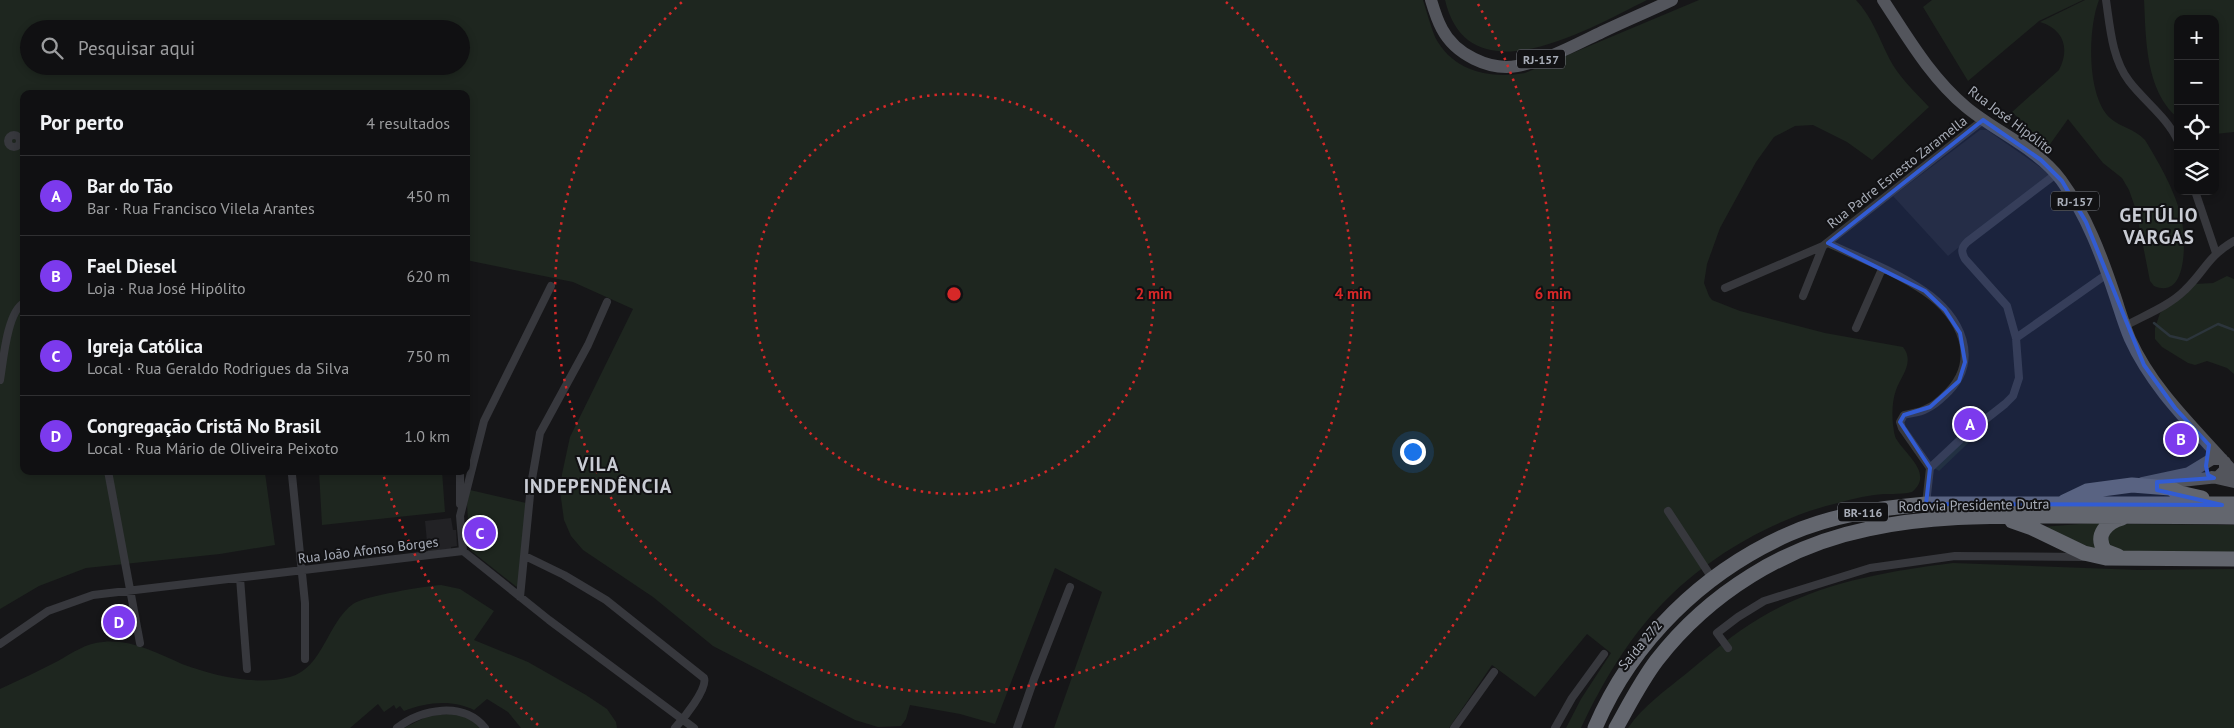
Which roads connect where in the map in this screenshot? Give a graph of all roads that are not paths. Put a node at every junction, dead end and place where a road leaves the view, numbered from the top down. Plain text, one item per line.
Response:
1 (1432, 0) edge
2 (1672, 0) edge
3 (1882, 0) edge
4 (2106, 0) edge
5 (1983, 120) junction
6 (2174, 135) edge
7 (10, 136) dead end
8 (0, 141) edge
9 (2056, 174) junction
10 (2197, 195) edge
11 (2234, 241) edge
12 (1825, 245) junction
13 (2216, 253) junction
14 (1882, 269) junction
15 (2107, 274) junction
16 (551, 286) dead end
17 (1725, 288) dead end
18 (1803, 296) dead end
19 (607, 302) dead end
20 (20, 306) edge
21 (2125, 326) junction
22 (1856, 328) dead end
23 (2016, 338) junction
24 (0, 380) edge
25 (2209, 445) junction
26 (2223, 461) junction
27 (2208, 462) junction
28 (1930, 468) junction
29 (2234, 473) edge
30 (109, 475) edge
31 (292, 475) dead end
32 (460, 475) edge
33 (2214, 478) junction
34 (2234, 482) edge
35 (2132, 485) junction
36 (2170, 488) junction
37 (1926, 504) junction
38 (2061, 504) junction
39 (1910, 505) junction
40 (2223, 509) edge
41 (1668, 511) dead end
42 (460, 516) junction
43 (2154, 516) junction
44 (2234, 517) edge
45 (1970, 518) junction
46 (462, 552) junction
47 (525, 556) junction
48 (2106, 558) junction
49 (2132, 559) junction
50 (2234, 559) edge
51 (303, 570) junction
52 (1710, 575) junction
53 (240, 578) junction
54 (1070, 587) dead end
55 (128, 591) junction
56 (520, 597) junction
57 (140, 643) dead end
58 (0, 644) edge
59 (1728, 648) dead end
60 (1604, 654) dead end
61 (305, 659) dead end
62 (247, 668) dead end
63 (1494, 672) dead end
64 (683, 720) junction
65 (397, 728) edge
66 (485, 728) edge
67 (675, 728) edge
68 (694, 728) edge
69 (1017, 728) edge
70 (1454, 728) edge
71 (1555, 728) edge
72 (1586, 728) edge
73 (1594, 728) edge
74 (1616, 728) edge

1 - 2 main road, RJ-157
3 - 5 main road, Rua José Hipólito / RJ-157
4 - 6 street
5 - 9 main road, Rua José Hipólito / RJ-157
5 - 12 street, Rua Padre Esnesto Zaramella
7 - 8 street
9 - 15 main road, Rua José Hipólito / RJ-157
9 - 23 street
10 - 13 street
11 - 13 street
12 - 14 street
12 - 17 street, Rua Padre Esnesto Zaramella
12 - 18 street
13 - 21 street
14 - 22 street
14 - 28 street
15 - 21 main road, Rua José Hipólito / RJ-157
15 - 23 street
16 - 42 street
19 - 47 street
20 - 24 street
21 - 25 main road, Rua José Hipólito / RJ-157
23 - 28 street
25 - 26 main road, Rua José Hipólito / RJ-157
25 - 27 main road
26 - 27 main road
26 - 29 main road, Rua José Hipólito / RJ-157
26 - 33 main road
27 - 33 main road
27 - 35 main road
28 - 37 street
30 - 55 street
31 - 51 street
32 - 42 street
33 - 34 main road
33 - 36 main road
35 - 36 highway
35 - 38 highway
36 - 40 highway
37 - 38 highway, Rodovia Presidente Dutra / BR-116
37 - 39 highway, Rodovia Presidente Dutra / BR-116
38 - 40 highway, Rodovia Presidente Dutra / BR-116
39 - 52 highway, Saída 272
39 - 73 highway, Rodovia Presidente Dutra / BR-116
40 - 43 highway, Rodovia Presidente Dutra / BR-116
40 - 44 highway, Rodovia Presidente Dutra / BR-116
41 - 52 street
42 - 46 street
43 - 45 highway, Rodovia Presidente Dutra / BR-116
43 - 49 highway
45 - 48 highway
45 - 74 highway, Rodovia Presidente Dutra / BR-116
46 - 51 street, Rua João Afonso Borges
46 - 56 street
47 - 56 street
47 - 64 street
48 - 49 highway
48 - 59 street
49 - 50 highway
51 - 53 street, Rua João Afonso Borges
51 - 61 street
52 - 72 highway, Saída 272
53 - 55 street, Rua João Afonso Borges
53 - 62 street
54 - 69 street
55 - 57 street
55 - 58 street, Rua João Afonso Borges
56 - 64 street
60 - 71 street
63 - 70 street
64 - 67 street
64 - 68 street
65 - 66 street

